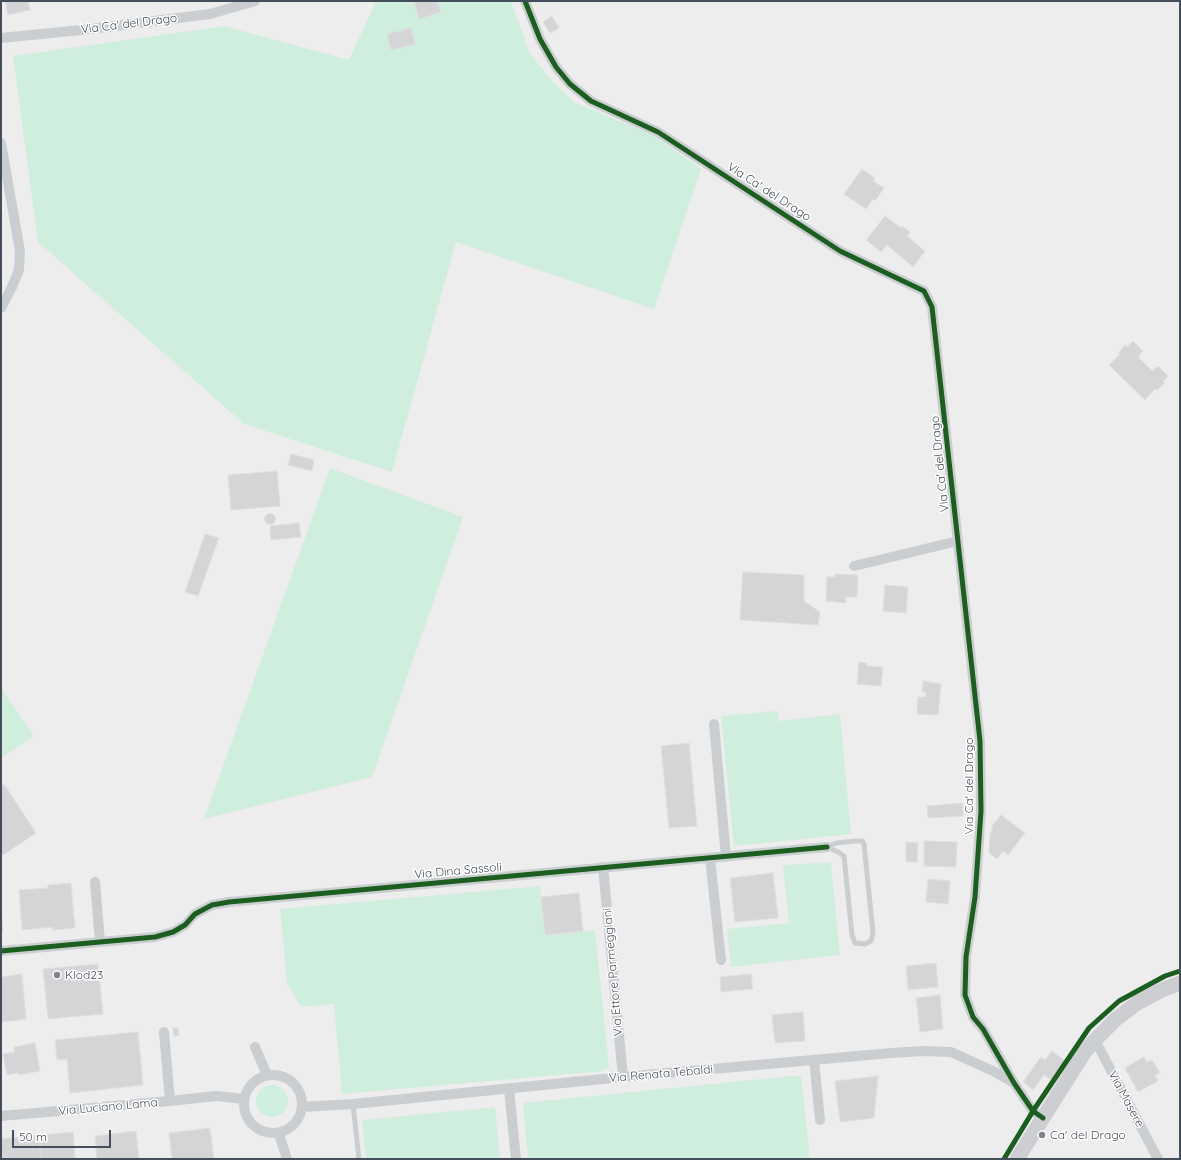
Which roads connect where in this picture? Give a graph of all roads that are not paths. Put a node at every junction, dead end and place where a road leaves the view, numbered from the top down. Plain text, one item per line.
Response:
1 (254, 1) edge
2 (525, 1) edge
3 (1, 38) edge
4 (1, 143) edge
5 (1, 308) edge
6 (958, 541) junction
7 (854, 566) dead end
8 (714, 724) dead end
9 (827, 847) junction
10 (726, 857) junction
11 (710, 858) junction
12 (604, 867) junction
13 (95, 882) dead end
14 (100, 942) junction
15 (1, 951) edge
16 (721, 960) dead end
17 (1180, 983) edge
18 (164, 1032) dead end
19 (1095, 1040) junction
20 (255, 1047) dead end
21 (814, 1060) junction
22 (267, 1075) junction
23 (623, 1077) junction
24 (1014, 1083) junction
25 (509, 1089) junction
26 (244, 1099) junction
27 (170, 1101) junction
28 (354, 1104) junction
29 (302, 1107) junction
30 (1, 1116) edge
31 (1043, 1118) junction
32 (820, 1120) dead end
33 (279, 1134) junction
34 (286, 1159) edge
35 (359, 1159) edge
36 (516, 1159) edge
37 (1017, 1159) edge
38 (1158, 1159) edge

1 - 3 street, Via Ca' del Drago
2 - 6 street, Via Ca' del Drago
4 - 5 street
6 - 7 street
6 - 24 street, Via Ca' del Drago
8 - 10 street
9 - 9 lane, Via Dina Sassoli
9 - 10 street, Via Dina Sassoli
10 - 11 street, Via Dina Sassoli
11 - 12 street, Via Dina Sassoli
11 - 16 street
12 - 14 street, Via Dina Sassoli
12 - 23 street, Via Ettore Parmeggiani
13 - 14 street
14 - 15 street, Via Dina Sassoli
17 - 19 street
18 - 27 street, Via Luciano Lama
19 - 31 street
19 - 38 street, Via Masere
20 - 22 street
21 - 23 street, Via Renata Tebaldi
21 - 24 street, Via Renata Tebaldi
21 - 32 street
22 - 26 street
22 - 29 street
23 - 25 street, Via Renata Tebaldi
24 - 31 street, Via Ca' del Drago
25 - 28 street, Via Renata Tebaldi
25 - 36 street
26 - 27 street
26 - 33 street
27 - 30 street, Via Luciano Lama
28 - 29 street, Via Renata Tebaldi
28 - 35 lane
29 - 33 street
31 - 37 street
33 - 34 street

